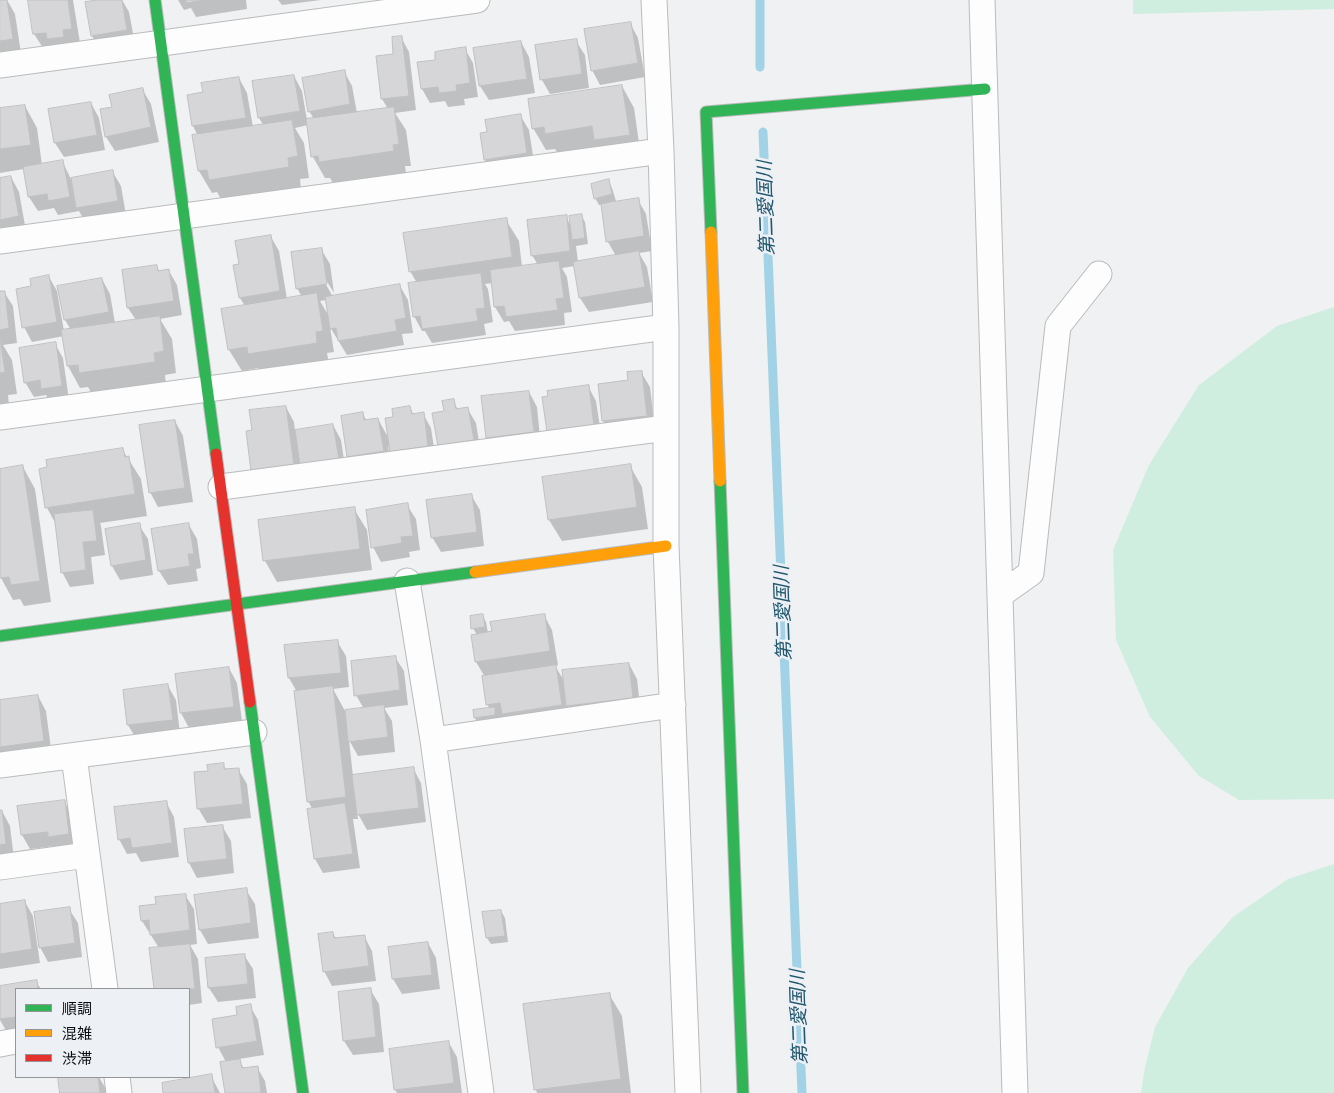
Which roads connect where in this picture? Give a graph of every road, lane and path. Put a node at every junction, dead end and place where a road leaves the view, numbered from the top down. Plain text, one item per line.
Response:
1 (155, 0) edge
2 (477, 0) edge
3 (654, 0) edge
4 (982, 0) edge
5 (161, 43) junction
6 (0, 65) edge
7 (985, 89) junction
8 (661, 151) junction
9 (184, 216) junction
10 (0, 241) edge
11 (1099, 274) dead end
12 (666, 327) junction
13 (207, 388) junction
14 (0, 417) edge
15 (666, 428) junction
16 (221, 487) junction
17 (666, 546) junction
18 (407, 581) junction
19 (1000, 595) junction
20 (237, 604) junction
21 (0, 636) edge
22 (673, 705) junction
23 (254, 732) junction
24 (433, 740) junction
25 (74, 756) junction
26 (0, 765) edge
27 (88, 855) junction
28 (0, 867) edge
29 (105, 988) edge
30 (15, 1041) edge
31 (0, 1044) edge
32 (117, 1078) edge
33 (119, 1093) edge
34 (303, 1093) edge
35 (481, 1093) edge
36 (688, 1093) edge
37 (743, 1093) edge
38 (1016, 1093) edge

1 - 5 street
2 - 5 street
3 - 8 street
4 - 7 street
5 - 6 street
5 - 9 street
7 - 19 street
7 - 37 street
8 - 9 street
8 - 12 street
9 - 10 street
9 - 13 street
11 - 19 street
12 - 13 street
12 - 15 street
13 - 14 street
13 - 16 street
15 - 16 street
15 - 17 street
16 - 20 street
17 - 18 street
17 - 22 street
18 - 20 street
18 - 24 street
19 - 38 street
20 - 21 street
20 - 23 street
22 - 24 street
22 - 36 street
23 - 25 street
23 - 34 street
24 - 35 street
25 - 26 street
25 - 27 street
27 - 28 street
27 - 29 street
30 - 31 street
32 - 33 street

